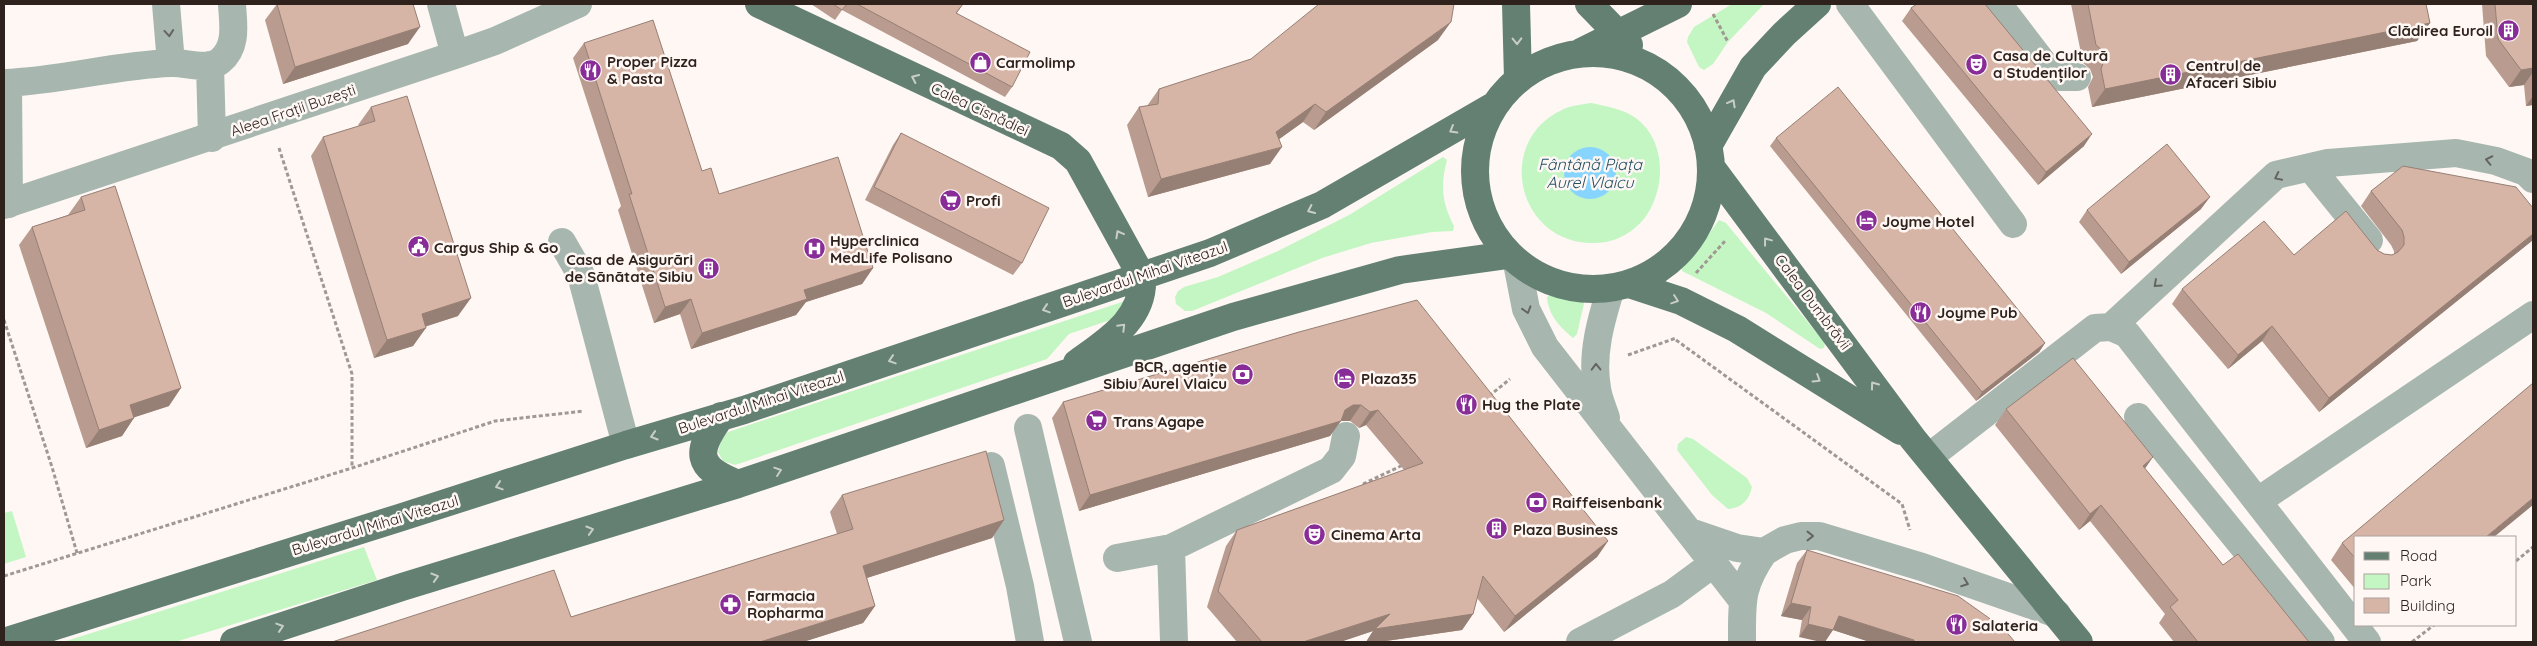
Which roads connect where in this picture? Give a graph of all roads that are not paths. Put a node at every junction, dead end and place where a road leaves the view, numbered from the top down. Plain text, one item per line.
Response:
1 (166, 4) edge
2 (232, 4) edge
3 (578, 4) edge
4 (759, 4) edge
5 (1516, 4) edge
6 (1589, 4) edge
7 (1678, 4) edge
8 (1817, 4) edge
9 (1850, 4) edge
10 (1998, 4) edge
11 (442, 5) edge
12 (1618, 33) junction
13 (1577, 53) junction
14 (455, 55) junction
15 (172, 63) junction
16 (210, 65) junction
17 (1646, 65) junction
18 (2077, 77) dead end
19 (1518, 79) junction
20 (6, 83) edge
21 (1495, 105) junction
22 (212, 138) junction
23 (1710, 156) junction
24 (2310, 167) junction
25 (2533, 179) edge
26 (7, 205) edge
27 (2012, 224) dead end
28 (562, 242) dead end
29 (2379, 254) edge
30 (1513, 259) junction
31 (1142, 277) junction
32 (1620, 286) junction
33 (2533, 314) edge
34 (2111, 327) junction
35 (1055, 378) junction
36 (721, 416) junction
37 (2138, 417) dead end
38 (1028, 428) dead end
39 (1610, 431) junction
40 (1346, 436) edge
41 (626, 444) junction
42 (1921, 448) junction
43 (990, 466) edge
44 (738, 484) junction
45 (2258, 501) junction
46 (1690, 532) junction
47 (1171, 548) junction
48 (1764, 552) junction
49 (1117, 558) dead end
50 (1714, 564) junction
51 (1742, 600) junction
52 (2057, 614) junction
53 (4, 642) edge
54 (234, 642) edge
55 (1030, 642) edge
56 (1078, 642) edge
57 (1174, 642) edge
58 (1580, 642) edge
59 (1742, 642) edge
60 (2079, 642) edge
61 (2321, 642) edge
62 (2366, 642) edge

1 -> 15 street
2 - 16 street
3 - 14 street, Aleea Frații Buzești
31 -> 4 main road, Calea Cisnădiei
5 -> 19 main road
6 - 12 main road
7 - 12 main road
23 -> 8 main road
9 - 27 street
10 - 18 street
11 - 14 street
12 - 13 main road
12 - 17 main road
13 - 17 main road
13 - 19 main road
14 - 22 street, Aleea Frații Buzești
15 - 16 street
15 - 20 street
16 - 22 street
17 - 23 main road
19 - 21 main road
20 - 26 street
21 - 30 main road
21 -> 31 main road, Bulevardul Mihai Viteazul
22 - 26 street, Aleea Frații Buzești
23 - 32 main road
42 -> 23 main road, Calea Dumbrăvii
25 -> 24 street
24 - 29 street
24 -> 34 street
28 - 41 street
30 - 32 main road
30 - 35 main road
30 -> 39 street
35 -> 31 main road
31 -> 36 main road, Bulevardul Mihai Viteazul
39 -> 32 street
32 -> 42 main road, Calea Dumbrăvii
33 - 45 street
34 - 42 street
34 - 45 street
44 -> 35 main road
36 -> 41 main road, Bulevardul Mihai Viteazul
36 - 44 main road
37 - 61 street
38 - 56 street
39 - 46 street
40 - 47 street
41 -> 53 main road, Bulevardul Mihai Viteazul
42 - 52 main road, Calea Dumbrăvii
43 - 55 street
54 -> 44 main road
45 - 62 street
46 - 48 street
46 - 50 street
47 - 49 street
47 - 57 street
48 - 51 street
48 -> 52 street
50 - 51 street
50 - 58 street
51 - 59 street
52 - 60 main road, Calea Dumbrăvii

